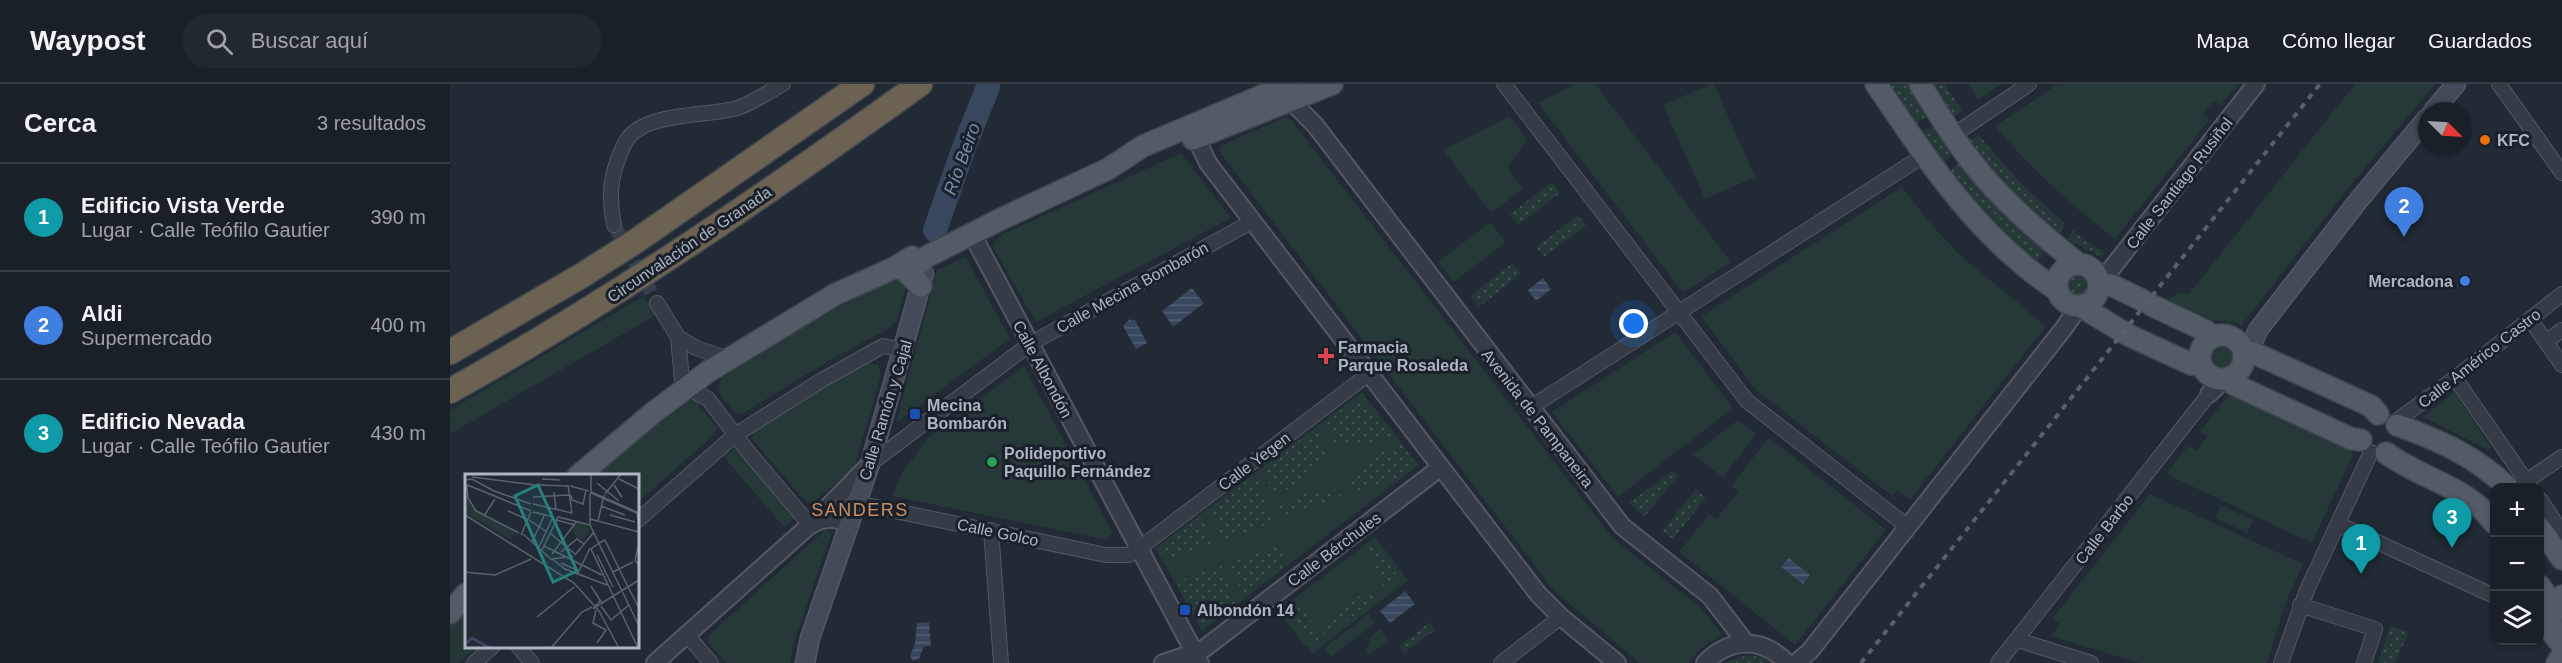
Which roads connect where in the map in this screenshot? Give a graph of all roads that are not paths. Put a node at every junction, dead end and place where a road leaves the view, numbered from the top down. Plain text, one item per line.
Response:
1 (783, 84) edge
2 (862, 84) edge
3 (920, 84) edge
4 (1332, 84) edge
5 (1504, 84) edge
6 (1876, 84) edge
7 (1920, 84) edge
8 (2030, 84) edge
9 (2256, 84) edge
10 (2456, 84) edge
11 (2499, 84) edge
12 (1296, 93) edge
13 (2441, 102) edge
14 (1237, 105) junction
15 (2418, 129) edge
16 (1952, 135) junction
17 (1196, 138) junction
18 (1923, 156) junction
19 (1108, 169) junction
20 (2562, 173) edge
21 (1253, 222) junction
22 (614, 225) tunnel mouth
23 (972, 234) junction
24 (926, 257) junction
25 (2077, 263) junction
26 (898, 269) junction
27 (2099, 281) junction
28 (921, 286) junction
29 (2057, 290) junction
30 (2562, 294) edge
31 (657, 303) tunnel mouth
32 (2077, 306) junction
33 (1678, 312) junction
34 (2530, 320) junction
35 (2562, 330) edge
36 (2213, 336) junction
37 (678, 337) junction
38 (2546, 342) junction
39 (1030, 344) junction
40 (2245, 344) junction
41 (903, 351) junction
42 (450, 352) edge
43 (729, 359) junction
44 (2562, 365) edge
45 (709, 371) junction
46 (1370, 373) junction
47 (2455, 378) junction
48 (2214, 379) junction
49 (686, 387) junction
50 (450, 392) edge
51 (708, 399) junction
52 (1531, 407) junction
53 (2390, 420) junction
54 (735, 435) junction
55 (2373, 448) junction
56 (2562, 457) edge
57 (870, 464) junction
58 (1441, 467) junction
59 (580, 474) edge
60 (2515, 483) edge
61 (2519, 483) edge
62 (2525, 483) edge
63 (839, 494) junction
64 (857, 503) junction
65 (2544, 505) edge
66 (639, 519) edge
67 (2490, 519) edge
68 (850, 523) junction
69 (2338, 524) junction
70 (810, 525) junction
71 (1908, 527) junction
72 (991, 530) junction
73 (2551, 544) edge
74 (1138, 549) junction
75 (2543, 591) edge
76 (2490, 594) edge
77 (2301, 605) junction
78 (2552, 608) edge
79 (1561, 617) junction
80 (687, 635) junction
81 (2018, 638) junction
82 (1746, 643) junction
83 (2562, 644) edge
84 (491, 648) edge
85 (520, 648) edge
86 (2562, 655) edge
87 (1197, 658) edge
88 (474, 663) edge
89 (532, 663) edge
90 (655, 663) edge
91 (711, 663) edge
92 (805, 663) edge
93 (1002, 663) edge
94 (1163, 663) edge
95 (1501, 663) edge
96 (1617, 663) edge
97 (1705, 663) edge
98 (1787, 663) edge
99 (1796, 663) edge
100 (1998, 663) edge
101 (2091, 663) edge
102 (2281, 663) edge
103 (2364, 663) edge
104 (2557, 663) edge

1 - 22 street
2 - 42 highway, Circunvalación de Granada
3 - 50 highway, Circunvalación de Granada
4 - 12 main road
5 - 33 street
6 - 18 main road
7 - 16 main road
8 - 16 street
9 - 27 street, Calle Santiago Rusiñol
10 - 13 main road
11 - 20 street
12 - 14 main road
12 - 17 main road
12 - 52 street, Avenida de Pampaneira
14 - 17 main road
14 - 19 main road
15 - 40 main road
16 - 25 main road
17 - 19 main road
17 - 21 street
18 - 29 main road
18 - 33 street
19 - 23 main road
21 - 39 street, Calle Mecina Bombarón
21 - 46 street
23 - 24 main road
23 - 39 street, Calle Albondón
24 - 26 main road
24 - 28 main road, Calle Ramón y Cajal
25 - 27 main road
25 - 29 main road
26 - 28 main road
26 - 43 main road
27 - 32 main road
27 - 36 main road
28 - 41 main road, Calle Ramón y Cajal
29 - 32 main road
30 - 34 street, Calle Américo Castro
31 - 37 street
32 - 48 main road
32 - 71 street
33 - 52 street
33 - 71 street
34 - 38 street
34 - 47 street, Calle Américo Castro
35 - 38 street
36 - 40 main road
36 - 48 main road
37 - 43 street
37 - 49 street
38 - 44 street
39 - 57 street, Calle Mecina Bombarón
39 - 74 street, Calle Albondón
40 - 48 main road
40 - 53 main road
41 - 54 street
41 - 57 main road, Calle Ramón y Cajal
43 - 45 main road
45 - 49 main road
45 - 51 street
46 - 58 street
46 - 74 street, Calle Yegen
47 - 53 street, Calle Américo Castro
47 - 61 street
48 - 55 main road
48 - 81 street, Calle Barbo
49 - 51 street
49 - 59 main road
51 - 54 street
52 - 82 street, Avenida de Pampaneira
53 - 55 main road
53 - 55 main road
53 - 60 main road
54 - 66 street
54 - 70 street
55 - 67 main road
55 - 69 street
56 - 62 street
57 - 63 street
57 - 64 main road, Calle Ramón y Cajal
58 - 79 street
58 - 87 street, Calle Bérchules
63 - 64 street
63 - 70 street
64 - 68 main road, Calle Ramón y Cajal
64 - 72 street, Calle Golco
65 - 73 street
68 - 70 street
68 - 92 main road, Calle Ramón y Cajal
69 - 76 street
69 - 77 street
70 - 80 street
71 - 99 street
72 - 74 street, Calle Golco
72 - 93 street
74 - 87 street, Calle Albondón
75 - 78 main road
77 - 102 street
77 - 103 street
78 - 83 main road
79 - 95 street
79 - 96 street
80 - 90 street
80 - 91 street
81 - 100 street, Calle Barbo
81 - 101 street
82 - 97 street
82 - 98 street
84 - 88 street
85 - 89 street
86 - 104 main road
87 - 94 street, Calle Bérchules

